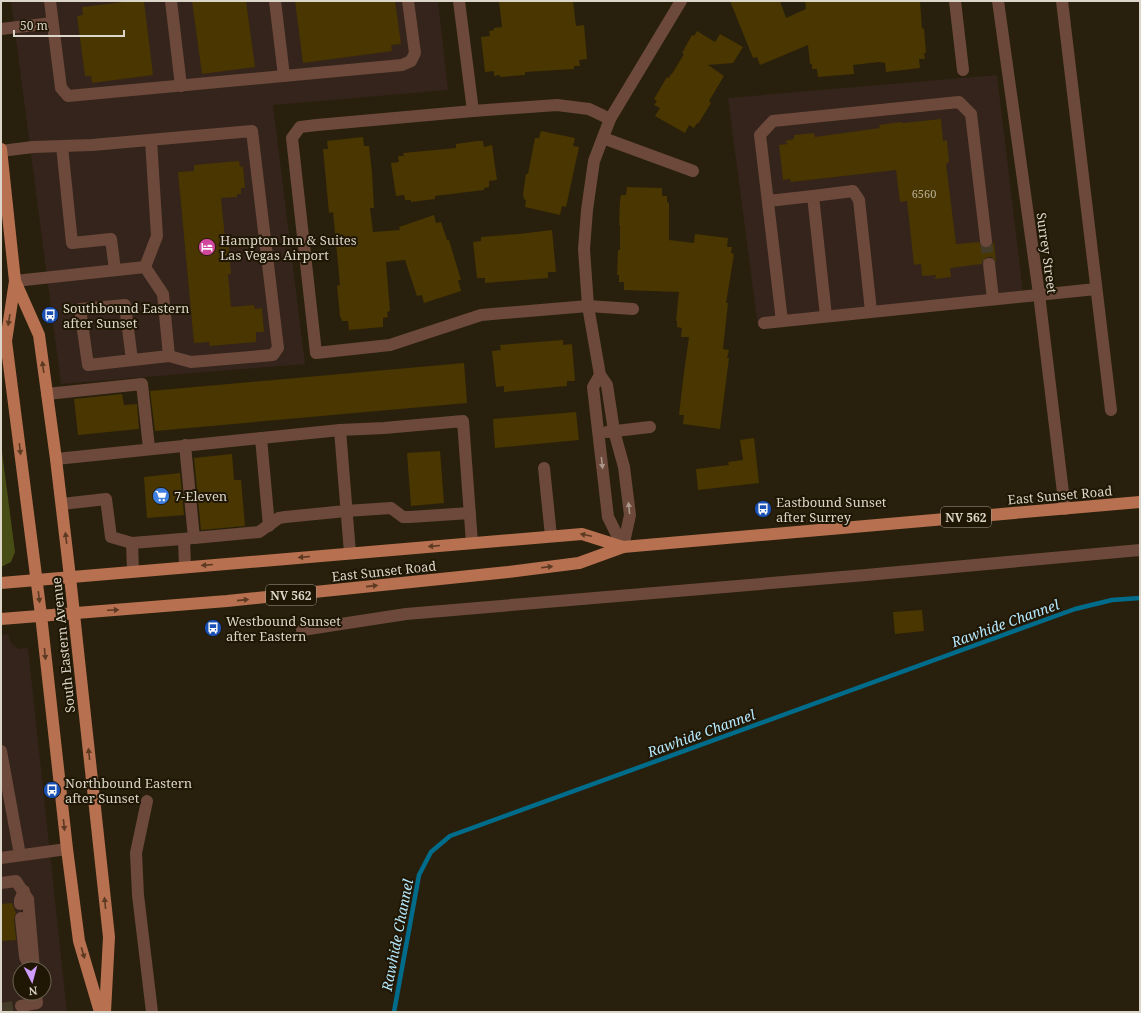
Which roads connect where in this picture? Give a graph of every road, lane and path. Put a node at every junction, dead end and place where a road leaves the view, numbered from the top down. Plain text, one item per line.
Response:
1 (50, 1) edge
2 (170, 1) edge
3 (275, 1) edge
4 (408, 1) edge
5 (459, 1) edge
6 (681, 1) edge
7 (955, 1) edge
8 (998, 1) edge
9 (1062, 1) edge
10 (52, 23) junction
11 (1, 29) edge
12 (963, 70) dead end
13 (284, 76) junction
14 (181, 86) junction
15 (473, 111) junction
16 (610, 118) junction
17 (603, 138) junction
18 (151, 140) junction
19 (62, 146) junction
20 (1, 150) edge
21 (693, 171) dead end
22 (813, 196) junction
23 (768, 201) junction
24 (986, 241) tunnel mouth
25 (989, 264) tunnel mouth
26 (145, 268) junction
27 (115, 270) junction
28 (15, 281) junction
29 (1096, 288) junction
30 (1039, 294) junction
31 (993, 299) junction
32 (588, 306) junction
33 (633, 309) dead end
34 (871, 312) junction
35 (826, 316) junction
36 (782, 321) junction
37 (764, 323) dead end
38 (169, 356) junction
39 (132, 360) junction
40 (600, 375) junction
41 (47, 394) junction
42 (1111, 410) dead end
43 (650, 427) dead end
44 (340, 430) junction
45 (614, 431) junction
46 (598, 433) junction
47 (262, 438) junction
48 (185, 445) junction
49 (149, 448) junction
50 (56, 459) junction
51 (544, 468) dead end
52 (1140, 502) edge
53 (62, 504) junction
54 (1065, 509) junction
55 (346, 511) junction
56 (470, 513) junction
57 (269, 526) junction
58 (551, 536) junction
59 (189, 538) junction
60 (132, 543) junction
61 (472, 543) junction
62 (623, 546) junction
63 (1140, 550) edge
64 (350, 553) junction
65 (185, 567) junction
66 (133, 571) junction
67 (70, 576) junction
68 (36, 579) junction
69 (1, 583) edge
70 (74, 613) junction
71 (41, 615) junction
72 (1, 619) edge
73 (302, 630) dead end
74 (1, 751) edge
75 (147, 801) dead end
76 (7, 816) edge
77 (67, 849) junction
78 (20, 855) junction
79 (1, 858) edge
80 (1, 883) edge
81 (24, 891) junction
82 (20, 904) dead end
83 (21, 918) dead end
84 (26, 961) edge
85 (33, 961) edge
86 (37, 1001) edge
87 (20, 1006) tunnel mouth
88 (100, 1012) edge
89 (105, 1012) edge
90 (152, 1012) edge

1 - 10 street
2 - 14 street
3 - 13 street
4 - 13 street
5 - 15 street
6 - 16 street
7 - 12 street
8 - 30 street, Surrey Street
9 - 29 street
10 - 11 street
10 - 14 street
13 - 14 street
15 - 16 street
15 - 32 street
16 - 17 street
17 - 21 street
17 - 32 street
18 - 19 street
18 - 26 street
18 - 38 street
19 - 20 street
19 - 27 street
20 - 28 main road, South Eastern Avenue
22 - 23 street
22 - 34 street
22 - 35 street
23 - 24 street
23 - 36 street
25 - 31 street
26 - 27 street
26 - 38 street
27 - 28 street
41 -> 28 main road, South Eastern Avenue
28 -> 68 main road, South Eastern Avenue
29 - 30 street
29 - 42 street
30 - 31 street
30 - 54 street, Surrey Street
31 - 34 street
32 - 33 street
32 - 40 street
34 - 35 street
35 - 36 street
36 - 37 street
38 - 39 street
39 - 39 street
40 - 45 street
40 - 46 street
41 - 49 street
41 - 50 main road, South Eastern Avenue
43 - 45 street
44 - 47 street
44 - 55 street
44 - 56 street
45 - 46 street
62 -> 45 street
46 -> 62 street
47 - 48 street
47 - 57 street
48 - 49 street
48 - 59 street
49 - 50 street
50 - 53 main road, South Eastern Avenue
51 - 58 street
52 - 54 main road, East Sunset Road / NV 562
53 - 60 street
67 -> 53 main road, South Eastern Avenue
54 - 62 main road, East Sunset Road / NV 562
55 - 56 street
55 - 57 street
55 - 64 street
56 - 61 street
57 - 59 street
58 - 61 main road, East Sunset Road / NV 562
62 -> 58 main road, East Sunset Road / NV 562
59 - 60 street
59 - 65 street
60 - 66 street
61 -> 64 main road, East Sunset Road / NV 562
70 -> 62 main road, East Sunset Road / NV 562
63 - 73 street
64 -> 65 main road, East Sunset Road / NV 562
65 - 66 main road, East Sunset Road / NV 562
66 - 67 main road, East Sunset Road / NV 562
67 - 68 main road, East Sunset Road / NV 562
67 - 70 main road, South Eastern Avenue
68 - 69 main road, East Sunset Road / NV 562
68 -> 71 main road, South Eastern Avenue
70 - 71 main road, East Sunset Road / NV 562
89 -> 70 main road, South Eastern Avenue
71 - 72 main road, East Sunset Road / NV 562
71 -> 77 main road, South Eastern Avenue
74 - 76 street
75 - 90 street
76 - 78 street
77 - 78 street
77 -> 88 main road, South Eastern Avenue
78 - 79 street
80 - 81 street
81 - 82 street
81 - 85 street
83 - 84 street
86 - 87 street

